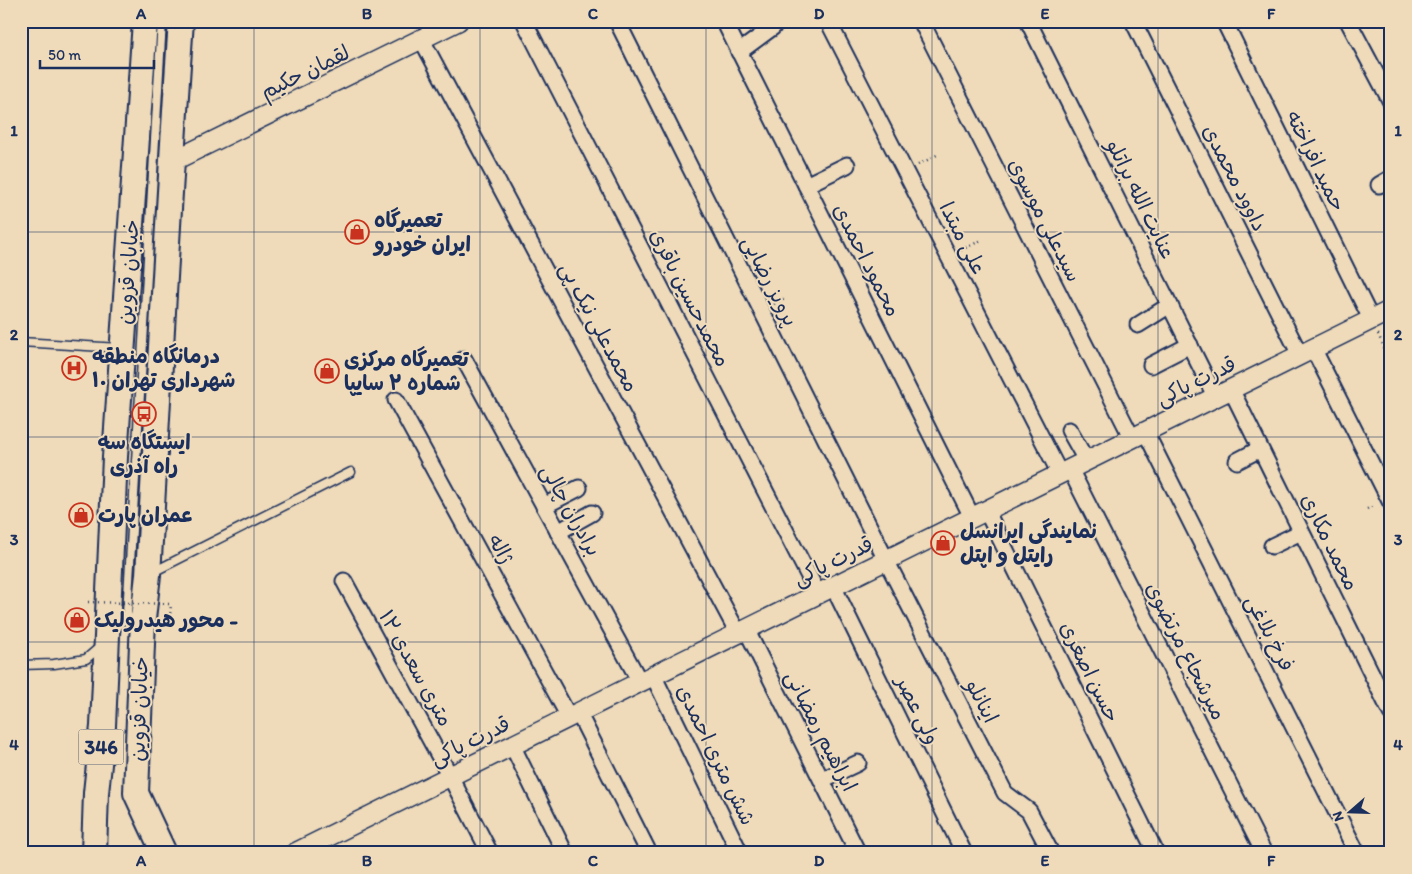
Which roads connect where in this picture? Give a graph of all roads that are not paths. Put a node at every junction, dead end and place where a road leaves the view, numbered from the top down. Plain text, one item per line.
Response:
1 (145, 21) edge
2 (162, 21) edge
3 (180, 21) edge
4 (458, 21) edge
5 (524, 21) edge
6 (617, 21) edge
7 (724, 21) edge
8 (828, 21) edge
9 (921, 21) edge
10 (1028, 21) edge
11 (1132, 21) edge
12 (1224, 21) edge
13 (1348, 21) edge
14 (773, 27) dead end
15 (422, 40) junction
16 (739, 52) junction
17 (1391, 102) edge
18 (171, 162) junction
19 (847, 165) dead end
20 (806, 185) junction
21 (1170, 304) junction
22 (1391, 310) edge
23 (1371, 319) junction
24 (1138, 324) dead end
25 (21, 342) edge
26 (1190, 345) junction
27 (123, 348) junction
28 (1307, 351) junction
29 (464, 359) dead end
30 (1151, 365) dead end
31 (1223, 393) junction
32 (396, 400) dead end
33 (1069, 430) dead end
34 (1139, 435) junction
35 (1260, 448) junction
36 (1086, 460) junction
37 (1237, 461) dead end
38 (1065, 471) junction
39 (350, 472) dead end
40 (579, 488) dead end
41 (1391, 503) edge
42 (544, 506) junction
43 (592, 513) dead end
44 (979, 514) junction
45 (558, 532) junction
46 (1301, 532) junction
47 (1272, 546) dead end
48 (886, 560) junction
49 (148, 575) junction
50 (344, 581) dead end
51 (825, 590) junction
52 (127, 614) junction
53 (742, 631) junction
54 (107, 641) junction
55 (142, 643) junction
56 (21, 665) edge
57 (646, 679) junction
58 (1391, 713) edge
59 (574, 715) junction
60 (512, 745) junction
61 (858, 763) dead end
62 (450, 776) junction
63 (822, 780) junction
64 (96, 793) junction
65 (150, 825) junction
66 (94, 853) edge
67 (110, 853) edge
68 (149, 853) edge
69 (164, 853) edge
70 (295, 853) edge
71 (490, 853) edge
72 (565, 853) edge
73 (649, 853) edge
74 (740, 853) edge
75 (858, 853) edge
76 (964, 853) edge
77 (1051, 853) edge
78 (1156, 853) edge
79 (1264, 853) edge
80 (1357, 853) edge

1 - 27 main road, خیابان قزوین / 346
2 - 52 lane
3 - 18 main road, خیابان قزوین / 346
4 - 15 street, لقمان حکیم
5 - 51 street, محمدحسین باقری
6 - 48 street, پرویز رضایی
7 - 16 street, محمود احمدی
8 - 38 street, علی مبتدا
9 - 34 street, سیدعلی موسوی
10 - 21 street, عنایت الله براتلو
11 - 28 street, داوود محمدی
12 - 23 street, حمید افراخته
13 - 17 street
14 - 16 street
15 - 18 street, لقمان حکیم
15 - 53 street, محمدعلی نیک پی
16 - 20 street, محمود احمدی
18 - 49 main road, خیابان قزوین / 346
19 - 20 street
20 - 44 street, محمود احمدی
21 - 24 street
21 - 26 street, عنایت الله براتلو
22 - 23 street, قدرت پاکی
23 - 28 street, قدرت پاکی
25 - 27 lane
26 - 30 street
26 - 31 street, عنایت الله براتلو
27 - 54 main road, خیابان قزوین / 346
28 - 31 street, قدرت پاکی
28 - 41 street, داوود محمدی
29 - 42 street, برادران چالی
31 - 34 street, قدرت پاکی
31 - 35 street, محمد مکاری
32 - 59 street, ژاله
33 - 36 street
34 - 36 street, قدرت پاکی
34 - 80 street, فرخ بلاغی
35 - 37 street
35 - 46 street, محمد مکاری
36 - 38 street, قدرت پاکی
38 - 44 street, قدرت پاکی
38 - 79 street, میرشجاع مرتضوی
39 - 49 lane
40 - 42 street
42 - 45 street, برادران چالی
43 - 45 street
44 - 48 street, قدرت پاکی
44 - 78 street, حسن اصغری
45 - 57 street, برادران چالی
46 - 47 street
46 - 58 street, محمد مکاری
48 - 51 street, قدرت پاکی
48 - 77 street, اینانلو
49 - 55 main road, خیابان قزوین / 346
50 - 62 street, ۱۲ متری سعدی
51 - 53 street, قدرت پاکی
51 - 76 street, ولی عصر
52 - 54 lane
52 - 55 lane
53 - 57 street, قدرت پاکی
53 - 63 street, ابراهیم رمضانی
54 - 55 main road
54 - 56 lane
54 - 64 main road, خیابان قزوین / 346
55 - 65 main road, خیابان قزوین / 346
57 - 59 street, قدرت پاکی
57 - 74 street, شش متری احمدی
59 - 60 street, قدرت پاکی
59 - 73 street, ژاله
60 - 62 street, قدرت پاکی
60 - 72 street
61 - 63 street
62 - 70 street, قدرت پاکی
62 - 71 street, ۱۲ متری سعدی
63 - 75 street, ابراهیم رمضانی
64 - 66 main road, خیابان قزوین / 346
64 - 67 main road
65 - 68 main road
65 - 69 main road, خیابان قزوین

